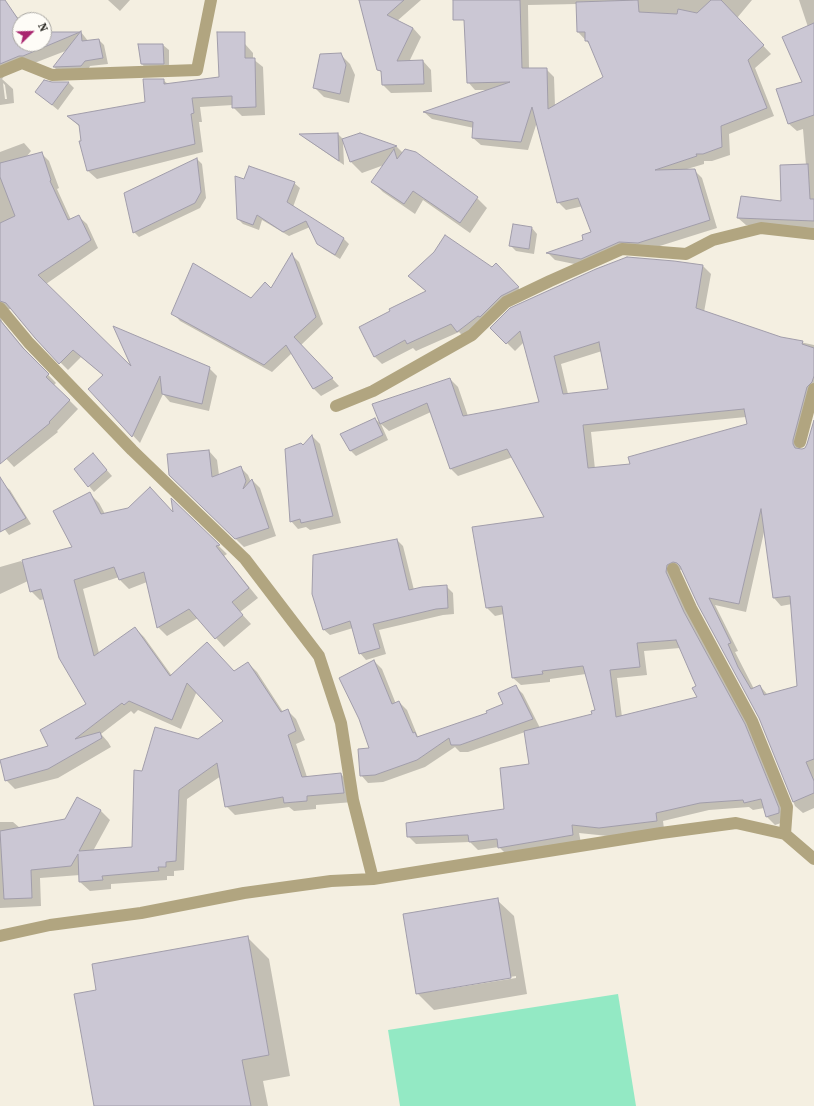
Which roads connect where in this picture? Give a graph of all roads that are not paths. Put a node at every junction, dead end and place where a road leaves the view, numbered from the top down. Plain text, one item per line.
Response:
1 (211, 0) edge
2 (0, 72) edge
3 (814, 234) edge
4 (0, 308) edge
5 (814, 389) edge
6 (336, 406) dead end
7 (800, 442) dead end
8 (673, 568) dead end
9 (785, 834) junction
10 (814, 859) edge
11 (373, 879) junction
12 (0, 936) edge

1 - 2 street
3 - 6 street
4 - 11 street
5 - 7 street
8 - 9 street
9 - 10 street
9 - 11 street
11 - 12 street

